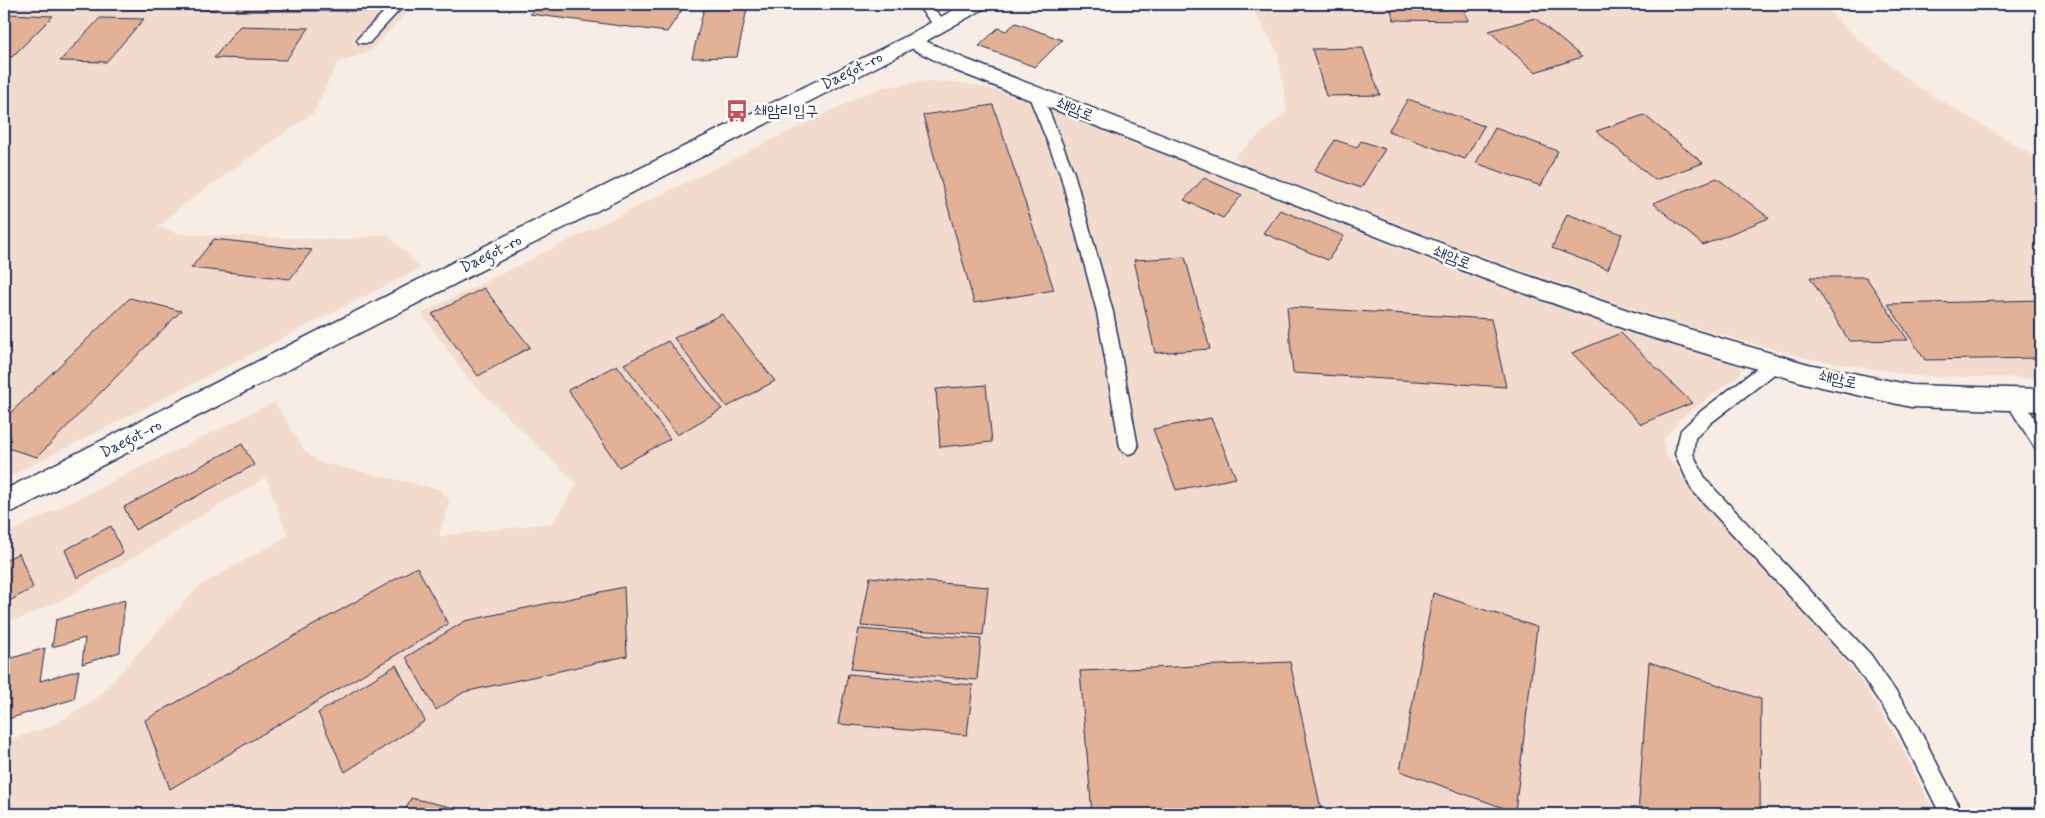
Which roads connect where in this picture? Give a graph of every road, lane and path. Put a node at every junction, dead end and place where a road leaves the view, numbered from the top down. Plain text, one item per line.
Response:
1 (399, 4) edge
2 (922, 4) edge
3 (978, 4) edge
4 (941, 25) junction
5 (364, 40) dead end
6 (912, 41) junction
7 (1035, 94) junction
8 (1775, 364) junction
9 (2013, 399) junction
10 (2041, 400) edge
11 (2041, 443) edge
12 (1129, 447) dead end
13 (4, 504) edge
14 (1952, 814) edge

1 - 5 lane
2 - 4 lane
3 - 4 street, Daegot-ro
4 - 6 street, Daegot-ro
6 - 7 street, 쇄암로
6 - 13 street, Daegot-ro
7 - 8 street, 쇄암로
7 - 12 lane
8 - 9 street, 쇄암로
8 - 14 lane
9 - 10 street, 쇄암로
9 - 11 lane

